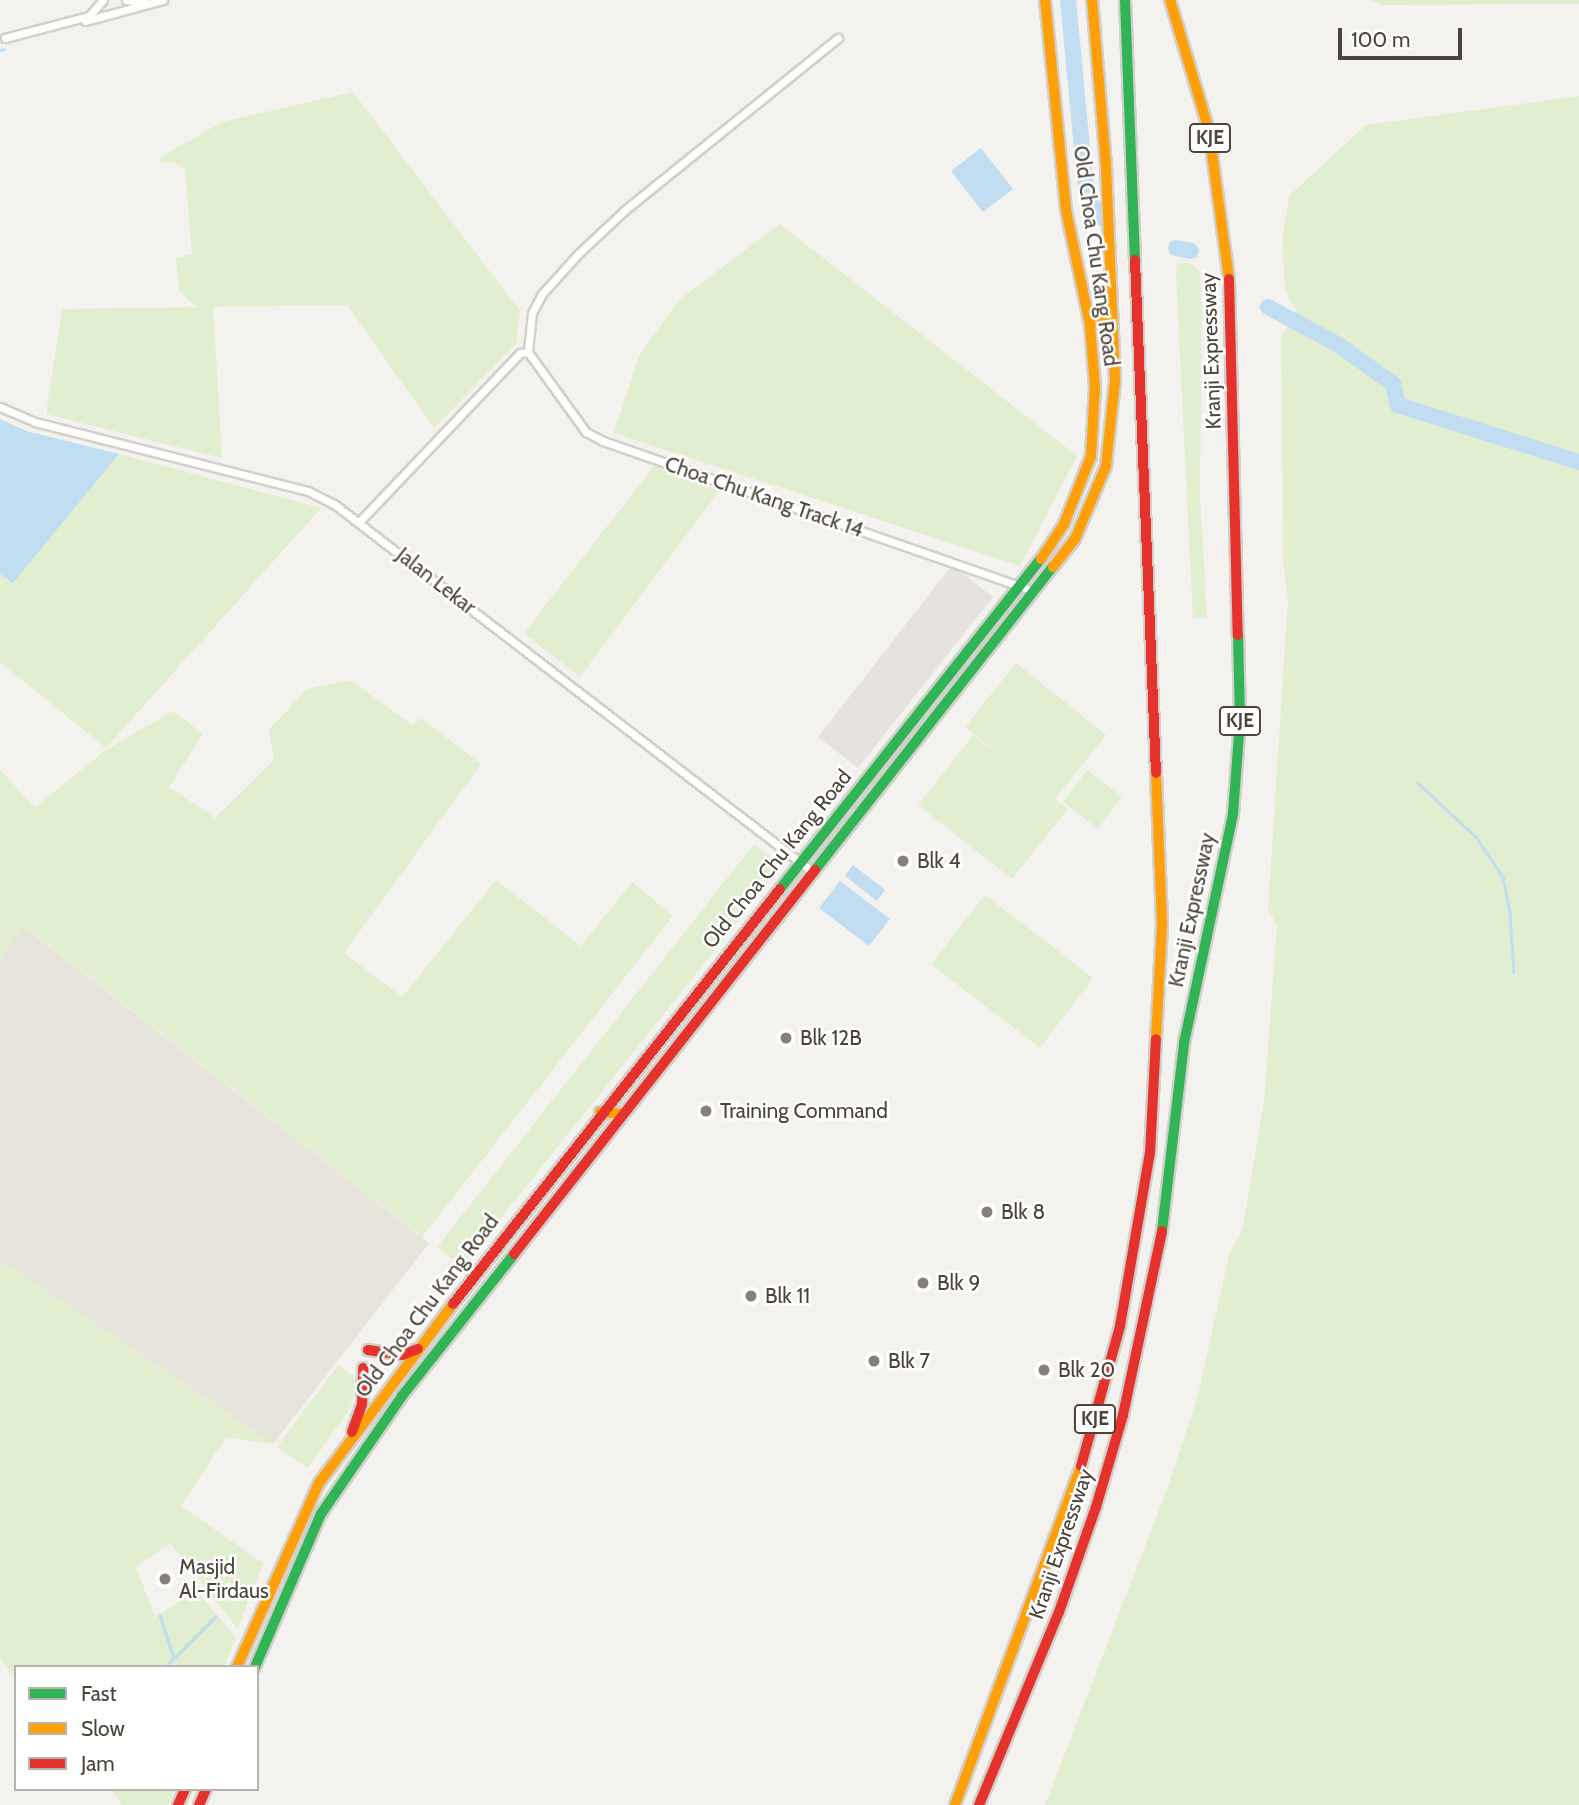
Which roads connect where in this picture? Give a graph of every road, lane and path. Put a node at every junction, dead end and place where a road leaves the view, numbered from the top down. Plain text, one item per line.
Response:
1 (103, 0) edge
2 (126, 0) edge
3 (163, 0) edge
4 (1045, 0) edge
5 (1093, 0) edge
6 (1116, 0) edge
7 (1125, 0) edge
8 (1170, 0) edge
9 (151, 3) junction
10 (1126, 17) junction
11 (74, 22) junction
12 (5, 38) dead end
13 (838, 38) dead end
14 (1113, 318) junction
15 (1090, 325) junction
16 (528, 352) junction
17 (0, 407) edge
18 (359, 522) junction
19 (1022, 587) junction
20 (1036, 592) junction
21 (798, 861) junction
22 (814, 873) junction
23 (600, 1111) junction
24 (623, 1114) junction
25 (418, 1349) junction
26 (368, 1350) dead end
27 (363, 1368) dead end
28 (348, 1443) junction
29 (238, 1665) edge
30 (256, 1665) edge
31 (955, 1805) edge
32 (979, 1805) edge

1 - 11 street
2 - 9 street
3 - 9 street
4 - 15 main road, Old Choa Chu Kang Road
5 - 14 main road, Old Choa Chu Kang Road
6 - 10 main road
7 - 10 main road, Kranji Expressway / KJE
8 - 32 main road, Kranji Expressway / KJE
9 - 11 street
10 - 31 main road, Kranji Expressway / KJE
11 - 12 street
13 - 16 street
14 - 15 main road
14 - 20 main road, Old Choa Chu Kang Road
15 - 19 main road, Old Choa Chu Kang Road
16 - 18 street
16 - 19 street, Choa Chu Kang Track 14
17 - 18 street, Jalan Lekar
18 - 21 street, Jalan Lekar
19 - 20 street, Choa Chu Kang Track 14
19 - 21 main road, Old Choa Chu Kang Road
20 - 22 main road, Old Choa Chu Kang Road
21 - 22 street, Jalan Lekar
21 - 23 main road, Old Choa Chu Kang Road
22 - 24 main road, Old Choa Chu Kang Road
23 - 24 main road
23 - 25 main road, Old Choa Chu Kang Road
24 - 30 main road, Old Choa Chu Kang Road
25 - 26 main road
25 - 28 main road, Old Choa Chu Kang Road
27 - 28 main road
28 - 29 main road, Old Choa Chu Kang Road

